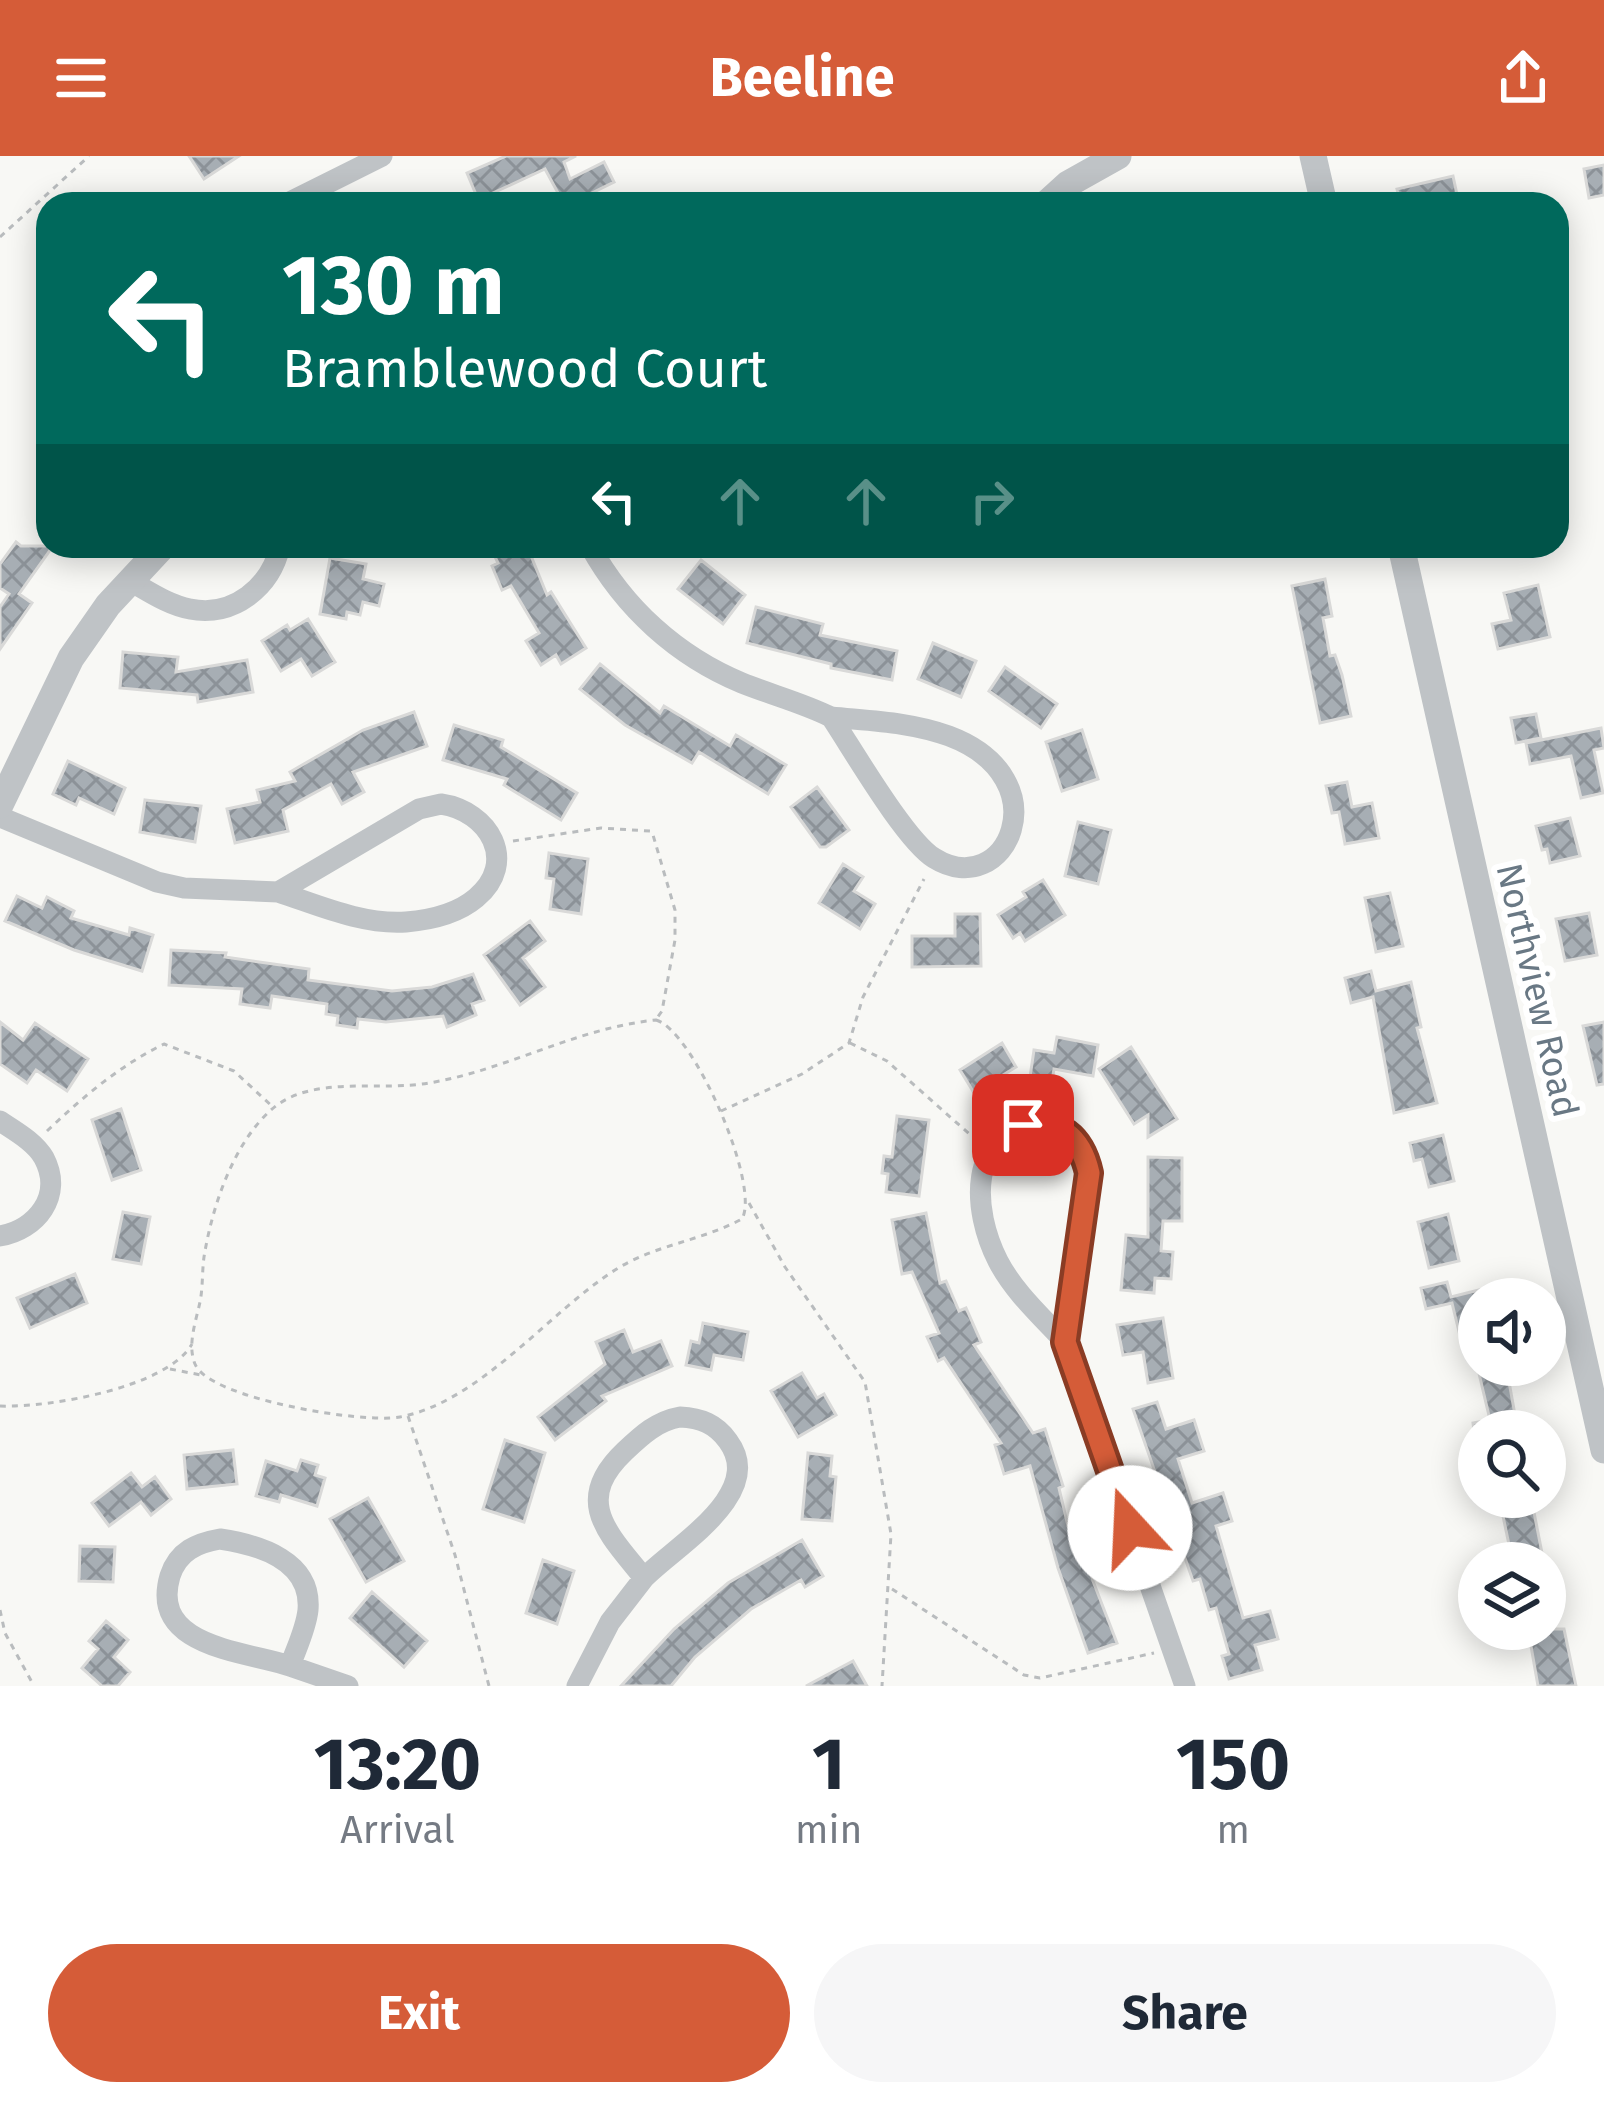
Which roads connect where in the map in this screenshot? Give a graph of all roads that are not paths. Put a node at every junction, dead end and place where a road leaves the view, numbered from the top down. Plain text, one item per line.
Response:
1 (382, 156) edge
2 (1118, 156) edge
3 (1313, 156) edge
4 (310, 192) edge
5 (1062, 192) edge
6 (1321, 192) edge
7 (152, 558) edge
8 (275, 558) edge
9 (598, 558) edge
10 (1404, 558) edge
11 (130, 581) junction
12 (831, 717) junction
13 (0, 805) edge
14 (0, 817) edge
15 (278, 892) junction
16 (0, 1121) edge
17 (0, 1236) edge
18 (1065, 1342) junction
19 (1604, 1450) edge
20 (644, 1578) junction
21 (290, 1666) junction
22 (348, 1686) edge
23 (577, 1686) edge
24 (1185, 1686) edge

1 - 4 street
2 - 5 street
3 - 6 street
7 - 11 street
8 - 11 street
9 - 12 street
10 - 19 street, Northview Road
11 - 13 street
12 - 12 street
14 - 15 street
15 - 15 street
16 - 17 street
18 - 18 street
18 - 24 street
20 - 20 street
20 - 23 street
21 - 21 street
21 - 22 street

